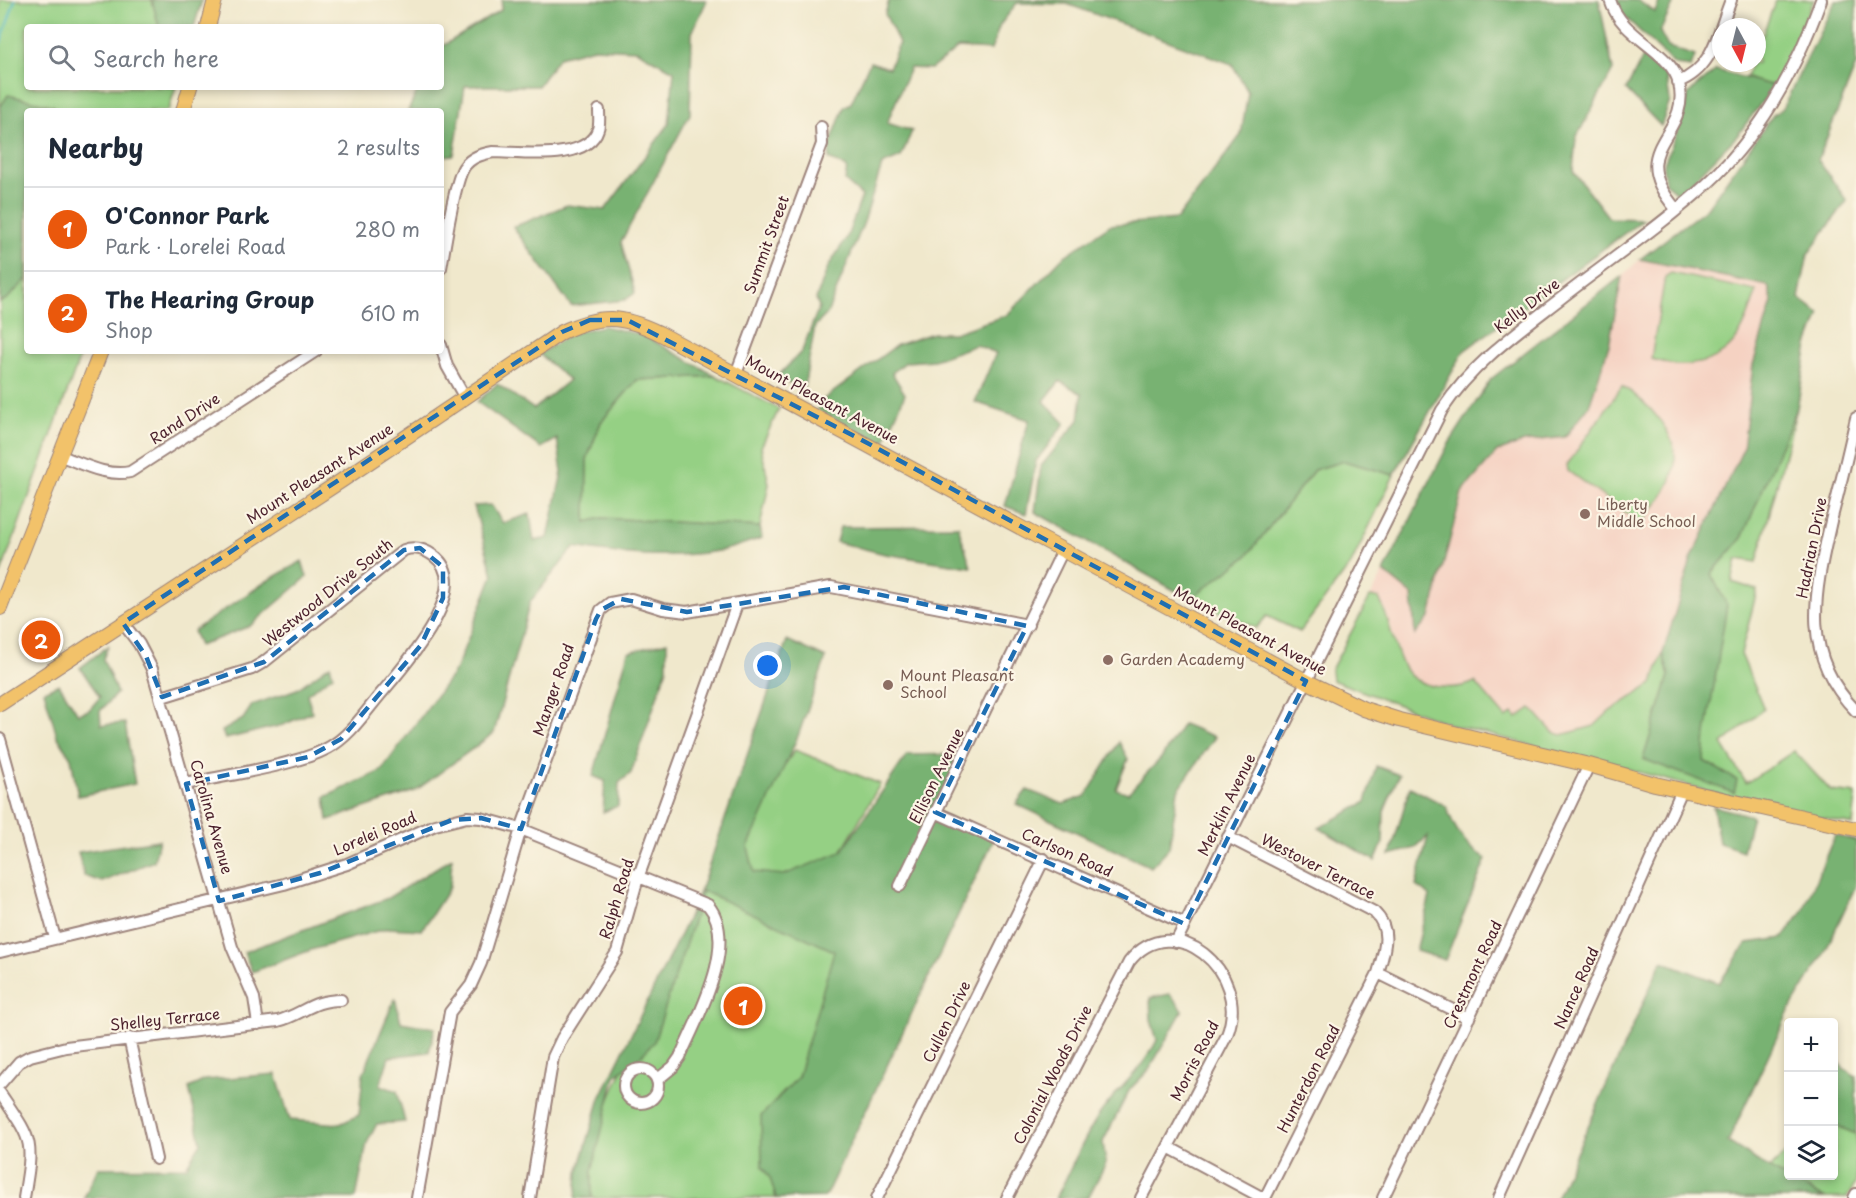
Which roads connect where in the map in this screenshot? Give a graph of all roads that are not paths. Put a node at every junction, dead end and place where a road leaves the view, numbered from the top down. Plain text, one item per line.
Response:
1 (215, 0) edge
2 (1610, 0) edge
3 (1731, 0) edge
4 (1821, 0) edge
5 (209, 24) edge
6 (1678, 82) junction
7 (189, 90) edge
8 (184, 108) edge
9 (599, 110) dead end
10 (821, 127) dead end
11 (1676, 209) junction
12 (444, 254) edge
13 (100, 354) edge
14 (311, 354) edge
15 (444, 354) edge
16 (736, 374) junction
17 (465, 398) junction
18 (1856, 418) edge
19 (61, 456) junction
20 (1063, 550) junction
21 (737, 604) junction
22 (0, 608) edge
23 (123, 623) junction
24 (1028, 625) junction
25 (1306, 681) junction
26 (162, 697) junction
27 (0, 704) edge
28 (1856, 711) edge
29 (0, 739) edge
30 (1589, 765) junction
31 (186, 784) junction
32 (1682, 790) junction
33 (935, 812) junction
34 (521, 829) junction
35 (1856, 830) edge
36 (1228, 837) junction
37 (1044, 859) junction
38 (638, 878) junction
39 (900, 886) dead end
40 (219, 901) junction
41 (1185, 924) junction
42 (56, 938) junction
43 (1176, 942) junction
44 (0, 951) edge
45 (1378, 973) junction
46 (341, 1000) dead end
47 (1469, 1018) junction
48 (258, 1024) junction
49 (129, 1038) junction
50 (657, 1080) dead end
51 (0, 1084) edge
52 (0, 1093) edge
53 (1168, 1147) junction
54 (156, 1159) dead end
55 (1856, 1194) edge
56 (24, 1198) edge
57 (417, 1198) edge
58 (530, 1198) edge
59 (877, 1198) edge
60 (1006, 1198) edge
61 (1141, 1198) edge
62 (1264, 1198) edge
63 (1383, 1198) edge
64 (1498, 1198) edge
65 (1854, 1198) edge

1 - 5 main road
2 - 6 street
3 - 6 street
4 - 11 street, Kelly Drive
6 - 11 street
7 - 8 main road
9 - 12 street
10 - 16 street, Summit Street
11 - 25 street, Kelly Drive
13 - 19 main road
14 - 19 street, Rand Drive
15 - 17 street
16 - 17 main road, Mount Pleasant Avenue
16 - 20 main road, Mount Pleasant Avenue
17 - 23 main road, Mount Pleasant Avenue
18 - 28 street, Hadrian Drive
19 - 22 main road
20 - 24 street, Ellison Avenue
20 - 25 main road, Mount Pleasant Avenue
21 - 24 street, Manger Road
21 - 34 street, Manger Road
21 - 38 street, Ralph Road
23 - 26 street, Carolina Avenue
23 - 27 main road, Mount Pleasant Avenue
24 - 33 street, Ellison Avenue
25 - 30 main road, Mount Pleasant Avenue
25 - 36 street, Merklin Avenue
26 - 31 street, Carolina Avenue
26 - 31 street, Westwood Drive South
29 - 42 street
30 - 32 main road, Mount Pleasant Avenue
30 - 47 street, Crestmont Road
31 - 40 street, Carolina Avenue
32 - 35 main road, Mount Pleasant Avenue
32 - 64 street, Nance Road
33 - 37 street, Carlson Road
33 - 39 street, Ellison Avenue
34 - 38 street, Lorelei Road
34 - 40 street, Lorelei Road
34 - 57 street, Manger Road
36 - 41 street, Merklin Avenue
36 - 45 street, Westover Terrace
37 - 41 street, Carlson Road
37 - 59 street, Cullen Drive
38 - 50 street, Lorelei Road
38 - 58 street, Ralph Road
40 - 42 street, Lorelei Road
40 - 48 street, Carolina Avenue
41 - 43 street, Merklin Avenue
42 - 44 street, Lorelei Road
43 - 53 street, Morris Road
43 - 60 street, Colonial Woods Drive
45 - 47 street
45 - 62 street, Hunterdon Road
46 - 48 street, Shelley Terrace
47 - 63 street, Crestmont Road
48 - 49 street, Shelley Terrace
49 - 51 street, Shelley Terrace
49 - 54 street
52 - 56 street
53 - 61 street, Morris Road
53 - 62 street
55 - 65 street

